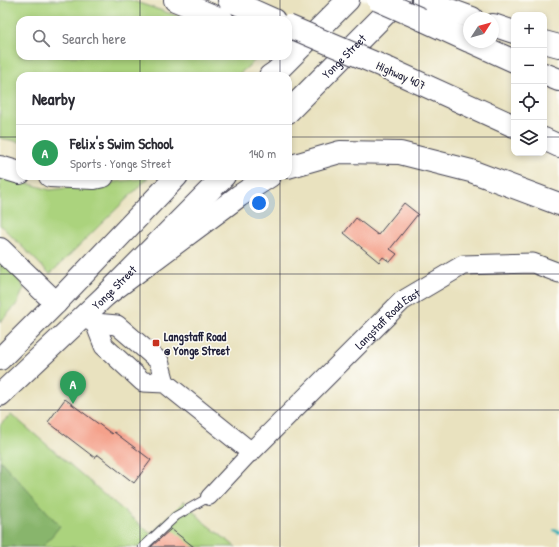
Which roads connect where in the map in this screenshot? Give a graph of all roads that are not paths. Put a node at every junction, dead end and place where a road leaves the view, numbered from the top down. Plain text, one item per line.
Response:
1 (175, 0) edge
2 (229, 0) edge
3 (348, 0) edge
4 (378, 0) edge
5 (399, 0) edge
6 (422, 10) edge
7 (463, 15) edge
8 (213, 16) edge
9 (265, 16) edge
10 (499, 27) edge
11 (292, 28) edge
12 (511, 31) edge
13 (463, 36) edge
14 (292, 43) edge
15 (547, 43) edge
16 (559, 46) edge
17 (485, 48) edge
18 (292, 56) edge
19 (288, 60) edge
20 (511, 60) edge
21 (389, 69) junction
22 (276, 72) edge
23 (547, 75) edge
24 (559, 80) edge
25 (292, 108) edge
26 (511, 125) edge
27 (547, 140) edge
28 (559, 146) edge
29 (0, 167) edge
30 (292, 167) edge
31 (16, 172) edge
32 (173, 180) edge
33 (220, 180) edge
34 (264, 180) edge
35 (559, 204) edge
36 (0, 249) edge
37 (559, 273) edge
38 (106, 295) junction
39 (56, 303) junction
40 (89, 320) junction
41 (0, 359) edge
42 (165, 383) junction
43 (0, 395) edge
44 (251, 452) junction
45 (209, 497) joint
46 (143, 547) edge

1 - 8 main road
2 - 9 main road
3 - 18 main road
4 - 6 main road, bridge
5 - 25 main road, Yonge Street
6 - 7 main road
6 - 13 main road
10 - 12 main road
11 - 21 main road, Highway 407, bridge
14 - 21 main road, bridge
15 - 16 main road
17 - 20 main road
19 - 22 main road
21 - 26 main road, Highway 407
23 - 24 main road
27 - 28 main road
29 - 31 main road
30 - 35 main road
32 - 39 main road
33 - 38 main road, Yonge Street
34 - 38 main road
36 - 39 main road
37 - 44 street, Langstaff Road East
38 - 40 main road, Yonge Street
39 - 40 main road
39 - 41 main road
40 - 42 street
40 - 42 street
40 - 43 main road, Yonge Street
42 - 44 street
44 - 45 street, Langstaff Road East
45 - 46 lane

